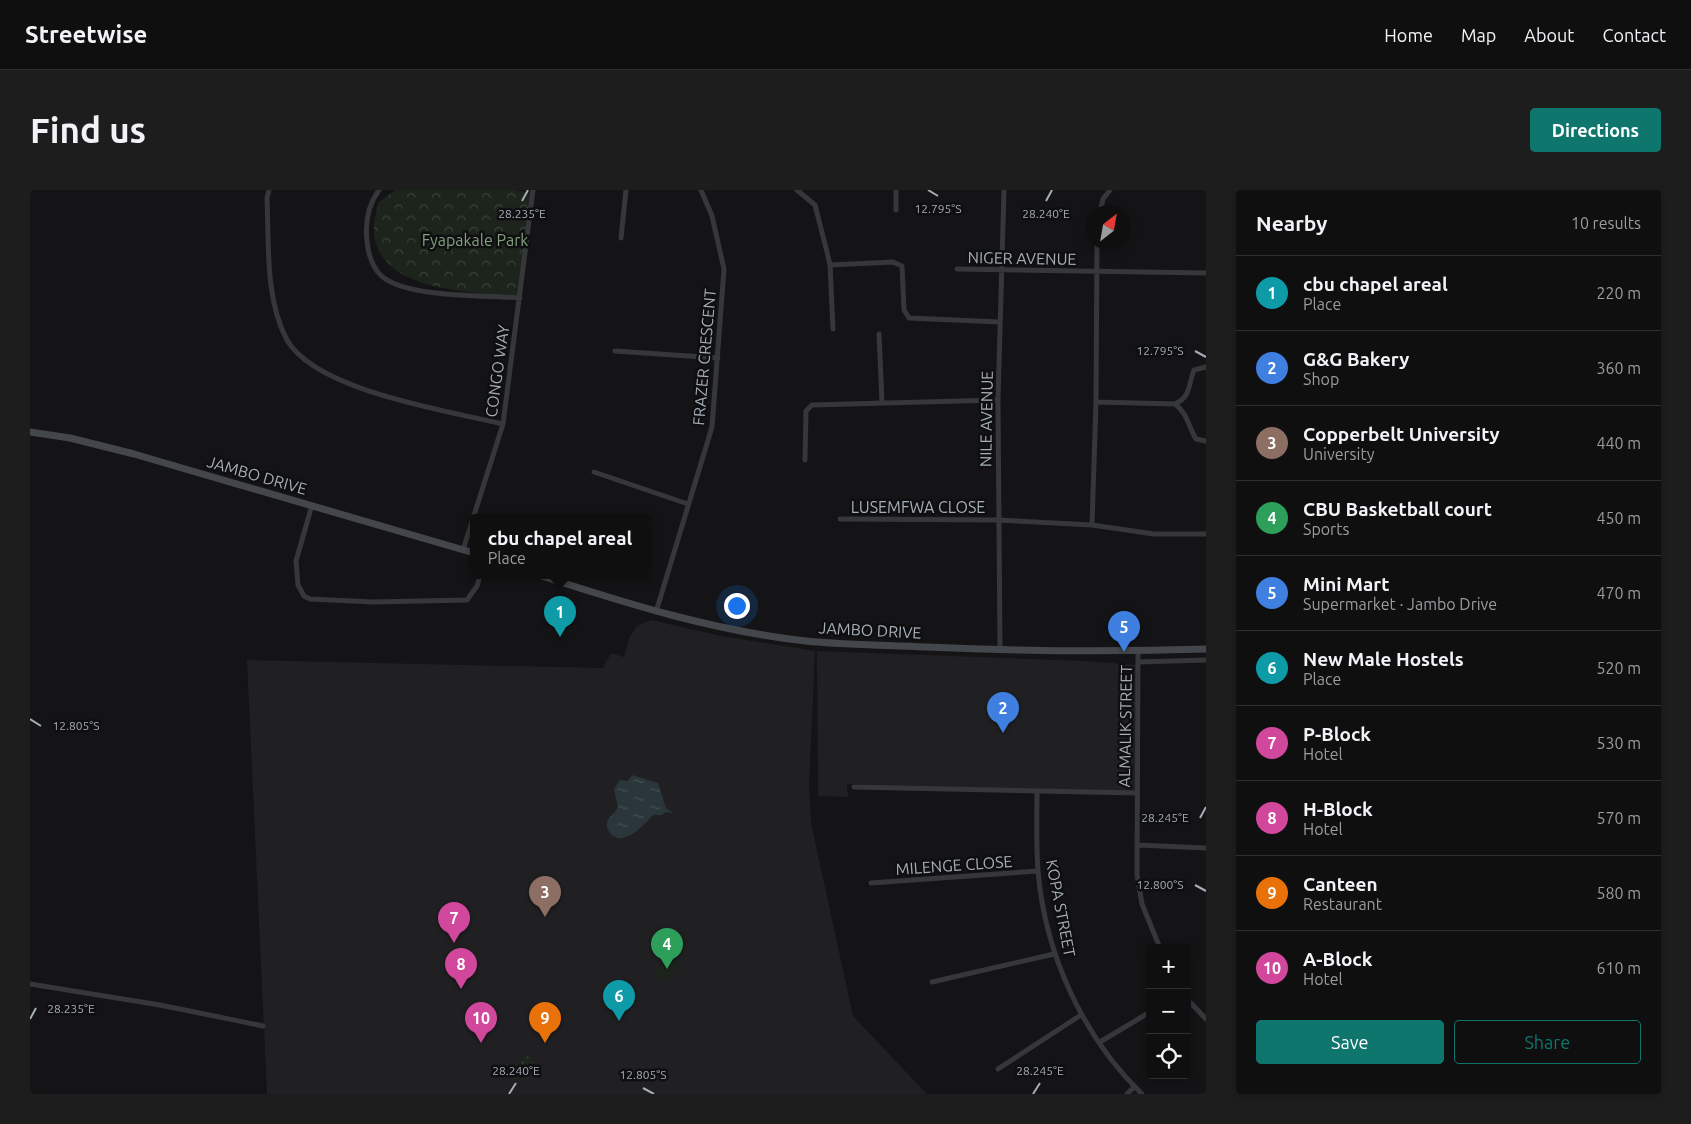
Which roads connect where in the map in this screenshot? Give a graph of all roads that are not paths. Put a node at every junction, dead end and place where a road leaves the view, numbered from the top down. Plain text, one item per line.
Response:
1 (269, 190) edge
2 (378, 190) edge
3 (533, 190) edge
4 (626, 190) edge
5 (701, 190) edge
6 (797, 190) edge
7 (896, 190) edge
8 (1004, 190) edge
9 (1110, 190) edge
10 (1102, 205) edge
11 (896, 210) dead end
12 (621, 238) dead end
13 (1097, 250) edge
14 (830, 265) junction
15 (957, 269) dead end
16 (1002, 270) junction
17 (1096, 272) junction
18 (1206, 273) edge
19 (520, 298) junction
20 (1000, 322) junction
21 (833, 329) dead end
22 (880, 334) dead end
23 (616, 351) dead end
24 (718, 358) junction
25 (1206, 368) edge
26 (998, 400) junction
27 (882, 402) junction
28 (1096, 402) junction
29 (1175, 404) junction
30 (503, 424) junction
31 (30, 432) edge
32 (1206, 441) edge
33 (805, 460) dead end
34 (594, 472) dead end
35 (688, 504) junction
36 (312, 505) junction
37 (474, 514) edge
38 (840, 519) dead end
39 (997, 520) junction
40 (1092, 525) junction
41 (470, 528) edge
42 (1206, 534) edge
43 (463, 550) junction
44 (470, 552) edge
45 (479, 579) edge
46 (552, 579) edge
47 (656, 612) junction
48 (1000, 649) junction
49 (1206, 649) edge
50 (1138, 651) junction
51 (1206, 660) edge
52 (1138, 662) junction
53 (854, 787) dead end
54 (1037, 791) junction
55 (1137, 793) junction
56 (1138, 845) junction
57 (1206, 848) edge
58 (1038, 872) junction
59 (872, 883) dead end
60 (1158, 944) edge
61 (1054, 954) junction
62 (932, 982) dead end
63 (30, 984) edge
64 (1191, 1003) edge
65 (1146, 1014) edge
66 (1081, 1015) junction
67 (1206, 1019) edge
68 (262, 1026) dead end
69 (1100, 1042) junction
70 (998, 1069) dead end
71 (1134, 1087) junction
72 (1127, 1094) edge
73 (1142, 1094) edge

1 - 30 street
2 - 19 street
3 - 19 street, CONGO WAY
4 - 12 street
5 - 24 street, FRAZER CRESCENT
6 - 14 street
7 - 11 street
8 - 16 street, NILE AVENUE
9 - 10 street
13 - 17 street
14 - 20 street
14 - 21 street
15 - 16 street, NIGER AVENUE
16 - 17 street, NIGER AVENUE
16 - 20 street, NILE AVENUE
17 - 18 street, NIGER AVENUE
17 - 28 street
19 - 30 street, CONGO WAY
20 - 26 street, NILE AVENUE
22 - 27 street
23 - 24 street
24 - 35 street, FRAZER CRESCENT
25 - 29 street
26 - 27 street
26 - 39 street, NILE AVENUE
27 - 33 street
28 - 29 street
28 - 40 street
29 - 32 street
30 - 37 street, CONGO WAY
31 - 36 main road, JAMBO DRIVE
34 - 35 street
35 - 47 street, FRAZER CRESCENT
36 - 43 main road, JAMBO DRIVE
36 - 45 street
38 - 39 street, LUSEMFWA CLOSE
39 - 40 street, LUSEMFWA CLOSE
39 - 48 street, NILE AVENUE
40 - 42 street, LUSEMFWA CLOSE
41 - 43 street, CONGO WAY
43 - 44 main road, JAMBO DRIVE
46 - 47 main road, JAMBO DRIVE
47 - 48 main road, JAMBO DRIVE
48 - 50 main road, JAMBO DRIVE
49 - 50 main road, JAMBO DRIVE
50 - 52 street, ALMALIK STREET
51 - 52 street
52 - 55 street, ALMALIK STREET
53 - 54 street
54 - 55 street
54 - 58 street, KOPA STREET
55 - 56 street, ALMALIK STREET
56 - 57 street
56 - 60 street, ALMALIK STREET
58 - 59 street, MILENGE CLOSE
58 - 61 street, KOPA STREET
61 - 62 street
61 - 66 street, KOPA STREET
63 - 68 street
64 - 67 street
65 - 69 street
66 - 69 street, KOPA STREET
66 - 70 street
69 - 71 street, KOPA STREET
71 - 72 street
71 - 73 street, KOPA STREET

